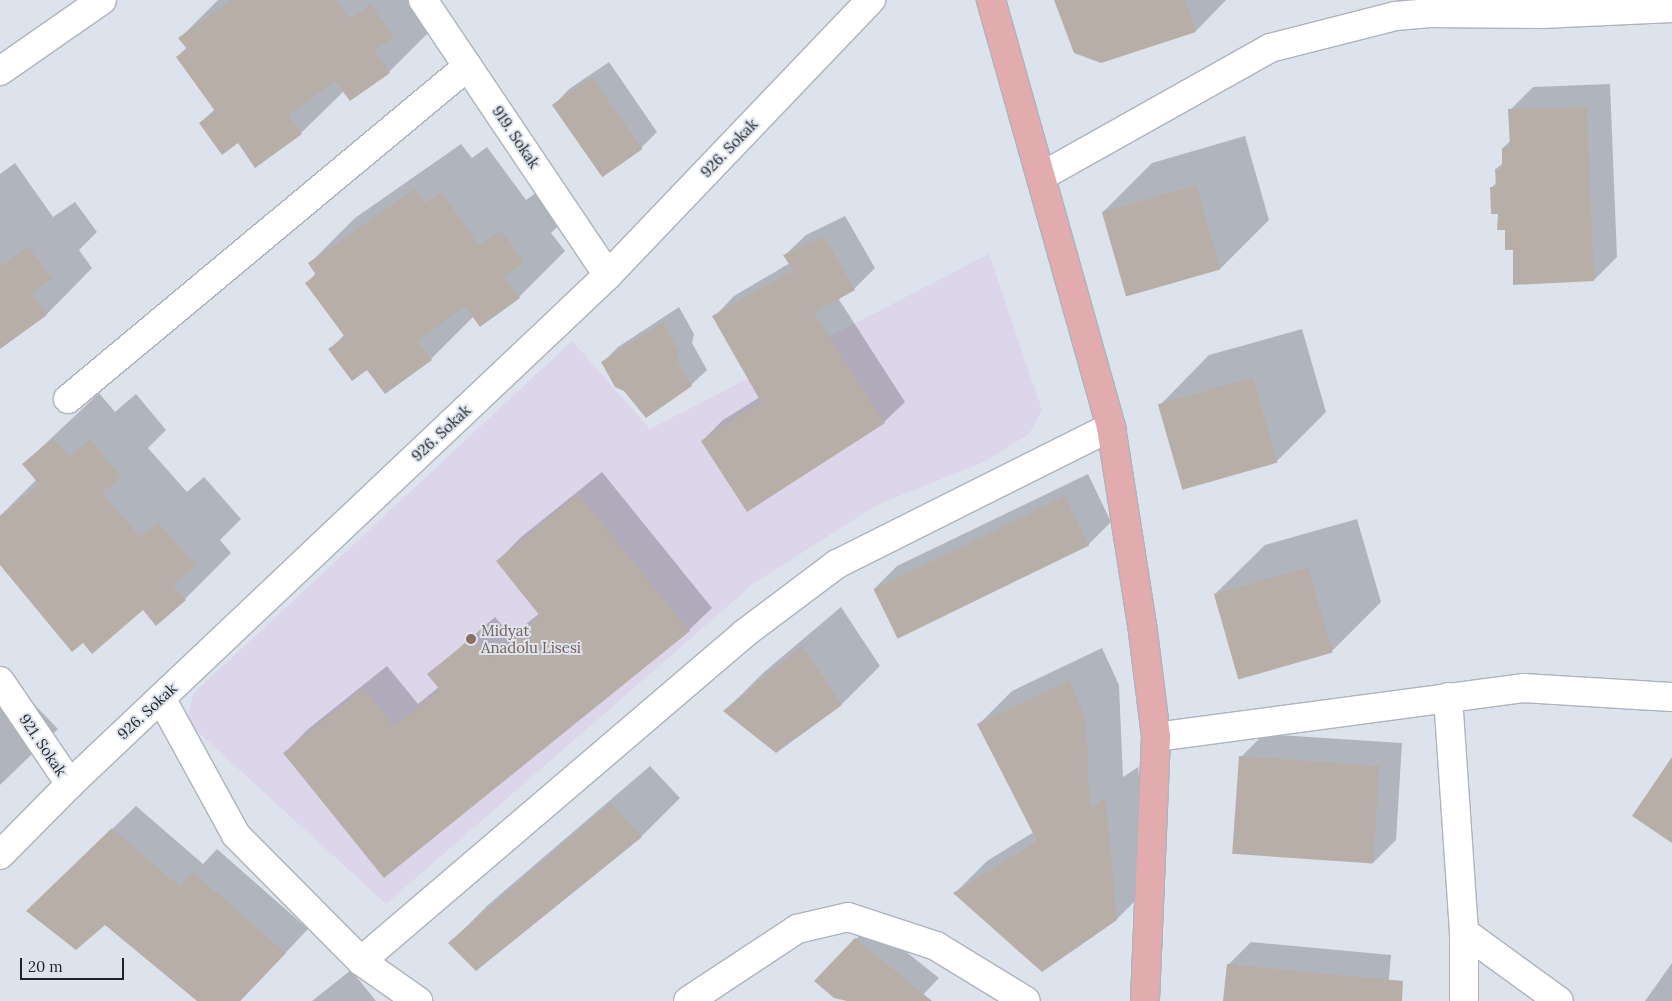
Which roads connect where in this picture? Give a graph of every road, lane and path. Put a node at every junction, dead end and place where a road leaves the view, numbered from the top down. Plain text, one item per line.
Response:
1 (102, 0) edge
2 (423, 0) edge
3 (871, 0) edge
4 (991, 0) edge
5 (1424, 6) edge
6 (1672, 8) edge
7 (468, 66) junction
8 (0, 70) edge
9 (1042, 176) junction
10 (608, 275) junction
11 (68, 399) dead end
12 (1111, 427) junction
13 (0, 680) edge
14 (1448, 697) junction
15 (1672, 697) edge
16 (161, 698) junction
17 (1156, 737) junction
18 (70, 784) junction
19 (0, 854) edge
20 (1464, 932) junction
21 (361, 961) junction
22 (418, 1001) edge
23 (688, 1001) edge
24 (1026, 1001) edge
25 (1146, 1001) edge
26 (1464, 1001) edge
27 (1559, 1001) edge

1 - 8 street
2 - 7 street, 919. Sokak
3 - 10 street, 926. Sokak
4 - 9 main road
5 - 6 street
5 - 9 street
7 - 10 street, 919. Sokak
7 - 11 street
9 - 12 main road
10 - 16 street, 926. Sokak
12 - 17 main road
12 - 21 street
13 - 18 street, 921. Sokak
14 - 15 street
14 - 17 street
14 - 20 street
16 - 18 street, 926. Sokak
16 - 21 street
17 - 25 main road
18 - 19 street, 926. Sokak
20 - 26 street
20 - 27 street
21 - 22 street
23 - 24 street

